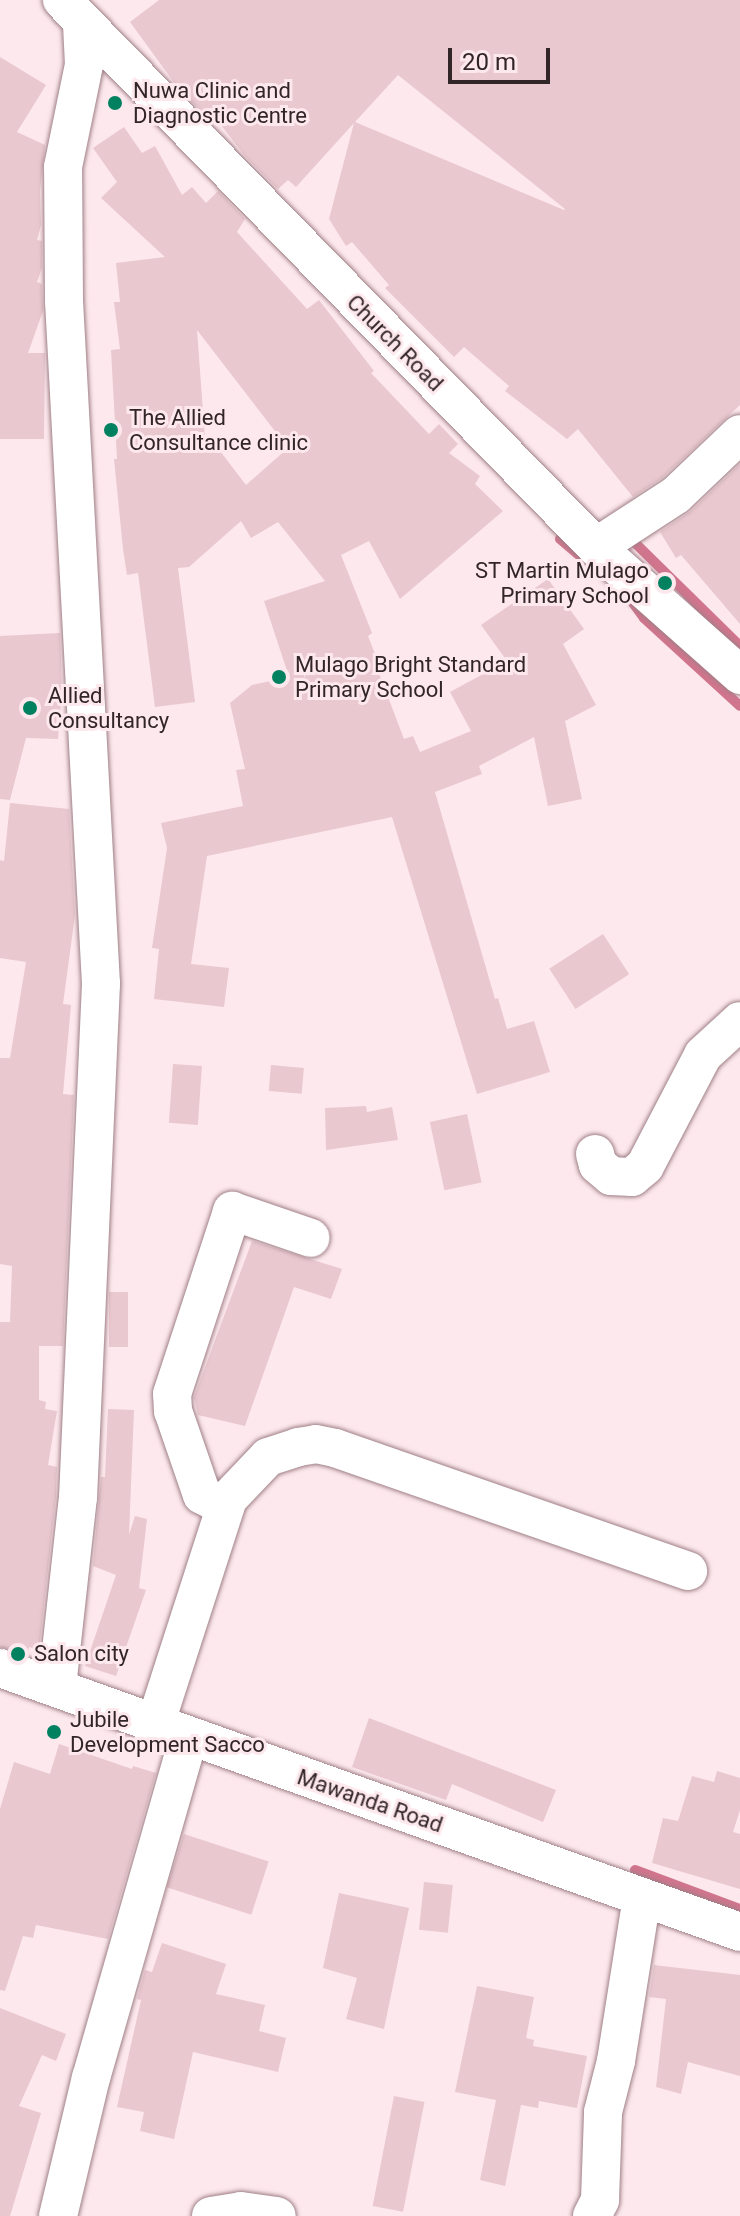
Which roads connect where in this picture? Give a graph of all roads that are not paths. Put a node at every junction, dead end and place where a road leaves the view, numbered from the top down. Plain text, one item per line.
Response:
1 (72, 12) edge
2 (740, 434) edge
3 (596, 547) junction
4 (740, 675) edge
5 (740, 1021) edge
6 (595, 1154) dead end
7 (311, 1238) dead end
8 (225, 1507) junction
9 (688, 1571) dead end
10 (0, 1668) edge
11 (57, 1687) junction
12 (172, 1731) junction
13 (642, 1897) junction
14 (740, 1932) edge
15 (58, 2216) edge
16 (211, 2216) edge
17 (277, 2216) edge
18 (592, 2216) edge

1 - 3 street, Church Road
1 - 11 street
2 - 3 street
3 - 4 street, Church Road
5 - 6 street
7 - 8 street
8 - 9 street
8 - 12 street
10 - 11 street, Mawanda Road
11 - 12 street, Mawanda Road
12 - 13 street, Mawanda Road
12 - 15 street
13 - 14 street, Mawanda Road
13 - 18 street
16 - 17 street

